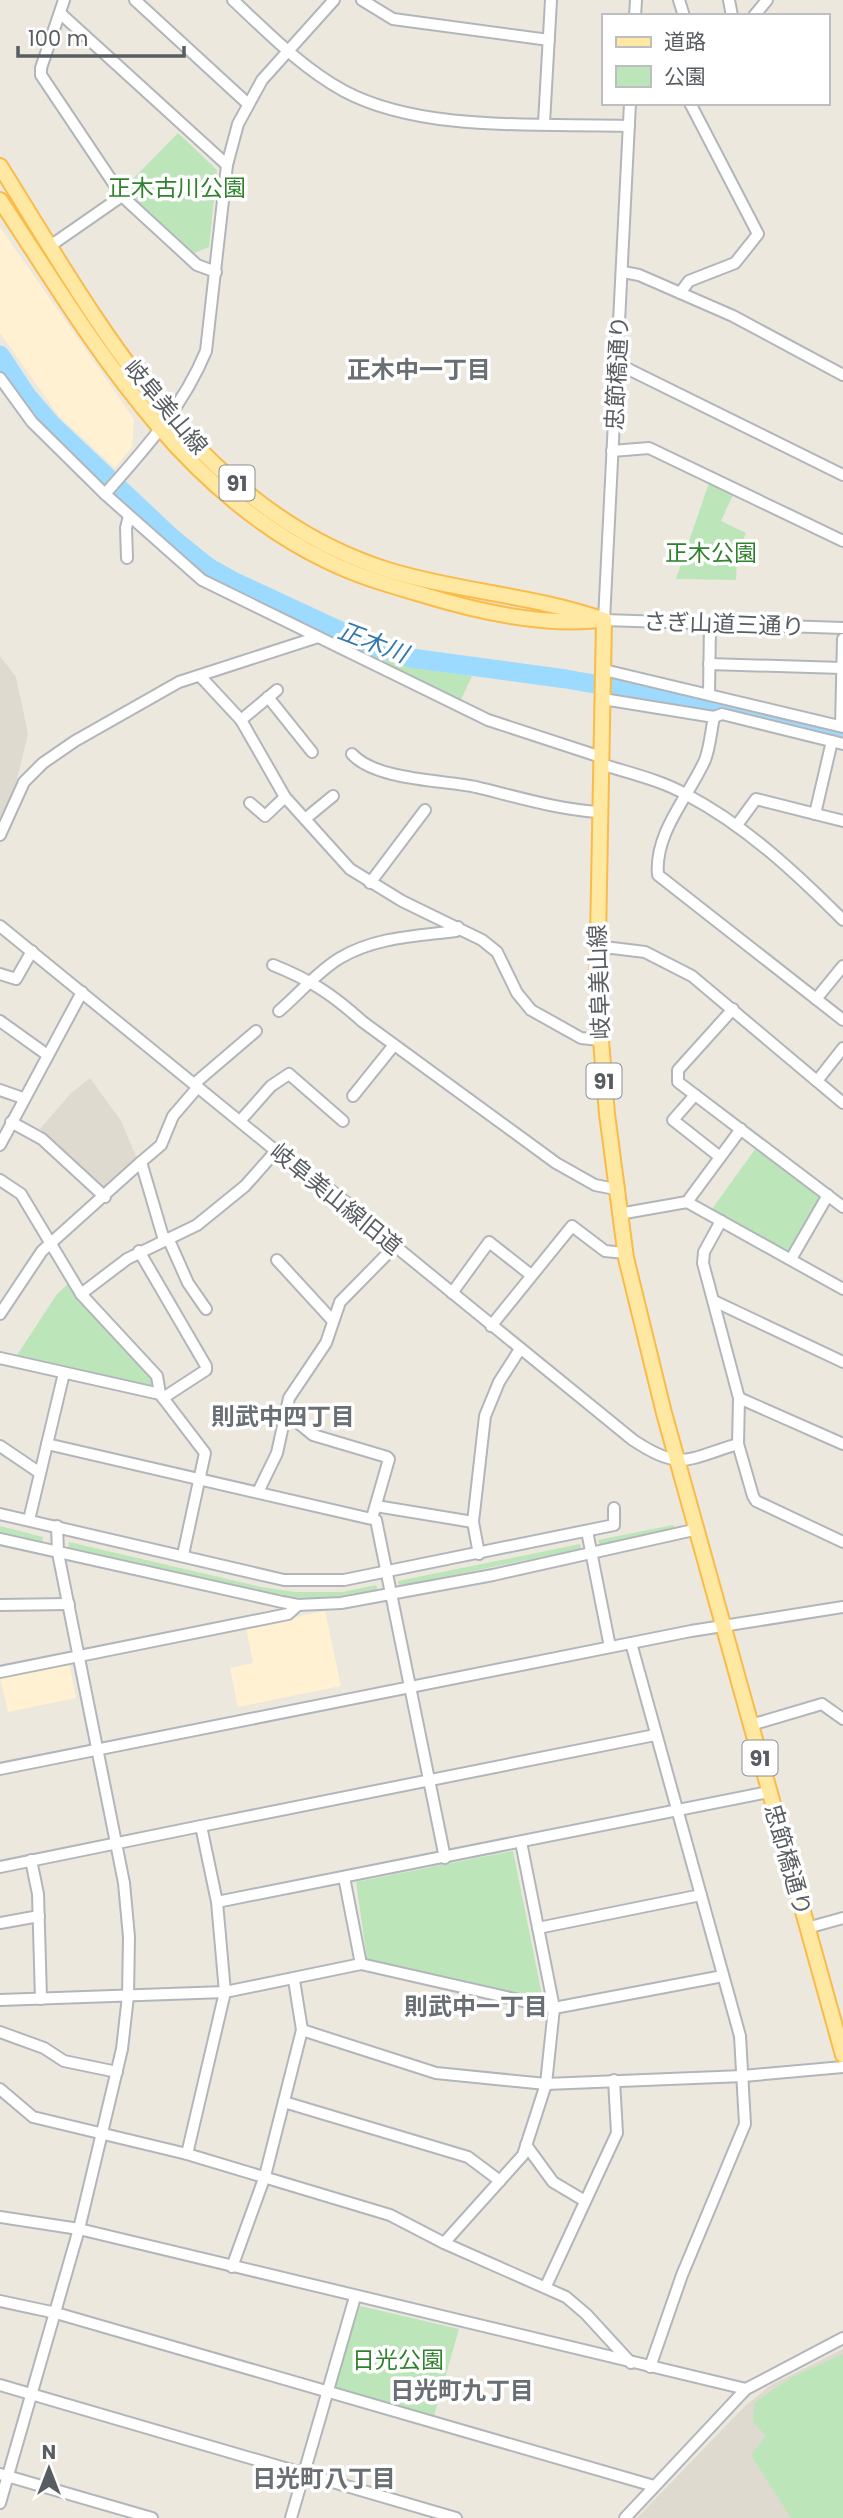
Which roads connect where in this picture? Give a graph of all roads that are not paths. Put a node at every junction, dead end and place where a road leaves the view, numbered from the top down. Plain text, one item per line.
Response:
1 (64, 0) edge
2 (135, 0) edge
3 (233, 0) edge
4 (334, 0) edge
5 (362, 0) edge
6 (551, 0) edge
7 (767, 0) edge
8 (60, 13) junction
9 (756, 14) edge
10 (549, 40) junction
11 (287, 51) junction
12 (247, 103) junction
13 (631, 105) edge
14 (691, 105) edge
15 (544, 123) junction
16 (629, 126) junction
17 (227, 165) junction
18 (0, 166) edge
19 (122, 196) junction
20 (0, 200) edge
21 (50, 246) junction
22 (216, 272) junction
23 (623, 272) junction
24 (680, 293) junction
25 (618, 364) junction
26 (843, 374) edge
27 (0, 378) edge
28 (165, 424) junction
29 (612, 451) junction
30 (843, 475) edge
31 (107, 492) junction
32 (129, 516) junction
33 (843, 541) edge
34 (127, 558) dead end
35 (604, 620) junction
36 (710, 624) junction
37 (843, 628) edge
38 (318, 637) junction
39 (843, 639) edge
40 (709, 664) junction
41 (842, 668) edge
42 (603, 673) junction
43 (201, 676) junction
44 (842, 692) edge
45 (709, 694) junction
46 (603, 696) junction
47 (714, 717) junction
48 (241, 720) junction
49 (842, 727) edge
50 (838, 742) edge
51 (312, 752) dead end
52 (352, 754) dead end
53 (601, 761) junction
54 (685, 793) junction
55 (333, 796) dead end
56 (285, 797) junction
57 (250, 803) dead end
58 (425, 810) dead end
59 (598, 813) junction
60 (815, 814) junction
61 (305, 819) junction
62 (843, 821) edge
63 (737, 825) junction
64 (0, 835) edge
65 (370, 883) junction
66 (843, 920) edge
67 (0, 926) edge
68 (458, 927) junction
69 (596, 946) junction
70 (32, 951) junction
71 (273, 965) dead end
72 (843, 967) edge
73 (0, 974) edge
74 (313, 981) junction
75 (82, 992) junction
76 (816, 999) junction
77 (733, 1009) junction
78 (279, 1011) dead end
79 (843, 1020) edge
80 (0, 1021) edge
81 (256, 1031) dead end
82 (600, 1040) junction
83 (394, 1045) junction
84 (843, 1048) edge
85 (46, 1054) junction
86 (839, 1061) edge
87 (817, 1081) junction
88 (196, 1085) junction
89 (0, 1090) edge
90 (353, 1096) dead end
91 (695, 1096) junction
92 (23, 1098) junction
93 (843, 1103) edge
94 (240, 1121) junction
95 (343, 1121) dead end
96 (11, 1122) junction
97 (741, 1129) junction
98 (0, 1144) edge
99 (276, 1152) junction
100 (720, 1157) junction
101 (141, 1163) junction
102 (0, 1180) edge
103 (615, 1189) junction
104 (828, 1195) junction
105 (105, 1197) junction
106 (687, 1202) junction
107 (843, 1207) edge
108 (619, 1214) junction
109 (721, 1220) junction
110 (166, 1239) junction
111 (49, 1244) junction
112 (395, 1246) junction
113 (139, 1251) junction
114 (625, 1253) junction
115 (790, 1259) junction
116 (277, 1260) dead end
117 (531, 1275) junction
118 (843, 1289) edge
119 (452, 1293) junction
120 (81, 1294) junction
121 (714, 1301) junction
122 (206, 1309) dead end
123 (0, 1314) edge
124 (333, 1321) junction
125 (491, 1326) junction
126 (520, 1349) junction
127 (0, 1358) edge
128 (843, 1362) edge
129 (64, 1373) junction
130 (162, 1396) junction
131 (739, 1398) junction
132 (285, 1412) junction
133 (47, 1444) junction
134 (738, 1444) junction
135 (843, 1444) edge
136 (0, 1446) edge
137 (678, 1461) junction
138 (40, 1473) junction
139 (201, 1478) junction
140 (258, 1492) junction
141 (376, 1506) junction
142 (614, 1508) dead end
143 (0, 1514) edge
144 (372, 1518) junction
145 (29, 1520) junction
146 (473, 1522) junction
147 (57, 1526) junction
148 (698, 1529) junction
149 (587, 1531) junction
150 (0, 1539) edge
151 (843, 1542) edge
152 (592, 1552) junction
153 (58, 1553) junction
154 (479, 1554) junction
155 (183, 1555) junction
156 (387, 1572) junction
157 (391, 1594) junction
158 (69, 1604) junction
159 (0, 1605) edge
160 (299, 1605) junction
161 (843, 1607) edge
162 (724, 1625) junction
163 (631, 1643) junction
164 (610, 1647) junction
165 (80, 1656) junction
166 (0, 1672) edge
167 (410, 1687) junction
168 (843, 1719) edge
169 (751, 1725) junction
170 (655, 1735) junction
171 (97, 1749) junction
172 (0, 1769) edge
173 (428, 1780) junction
174 (768, 1792) junction
175 (678, 1810) junction
176 (201, 1826) junction
177 (521, 1842) junction
178 (116, 1843) junction
179 (445, 1858) junction
180 (31, 1860) junction
181 (0, 1867) edge
182 (344, 1877) junction
183 (701, 1895) junction
184 (217, 1902) junction
185 (39, 1916) junction
186 (843, 1919) edge
187 (0, 1923) edge
188 (538, 1928) junction
189 (807, 1928) junction
190 (361, 1964) junction
191 (723, 1976) junction
192 (293, 1980) junction
193 (225, 1992) junction
194 (128, 1996) junction
195 (41, 1999) junction
196 (0, 2000) edge
197 (554, 2008) junction
198 (302, 2030) junction
199 (0, 2032) edge
200 (843, 2055) edge
201 (843, 2067) edge
202 (117, 2072) junction
203 (743, 2076) junction
204 (614, 2080) junction
205 (545, 2084) junction
206 (0, 2089) edge
207 (284, 2102) junction
208 (102, 2132) junction
209 (526, 2145) junction
210 (187, 2154) junction
211 (265, 2176) junction
212 (500, 2181) junction
213 (585, 2201) junction
214 (0, 2217) edge
215 (79, 2229) junction
216 (444, 2243) junction
217 (232, 2267) junction
218 (546, 2286) junction
219 (355, 2297) junction
220 (0, 2301) edge
221 (56, 2313) junction
222 (843, 2338) edge
223 (631, 2363) junction
224 (650, 2367) junction
225 (0, 2385) edge
226 (746, 2389) junction
227 (328, 2391) junction
228 (32, 2395) junction
229 (304, 2474) junction
230 (4, 2475) edge
231 (654, 2486) junction
232 (0, 2502) edge
233 (152, 2518) edge
234 (291, 2518) edge
235 (456, 2518) edge
236 (625, 2518) edge

1 - 8 street
2 - 12 street
3 - 11 street
4 - 11 street
5 - 10 street
6 - 10 street
7 - 9 street
8 - 17 street
8 - 19 street
10 - 15 street
11 - 12 street
11 - 15 street
12 - 17 street
13 - 16 street, 忠節橋通り
14 - 24 street
15 - 16 street
16 - 23 street, 忠節橋通り
17 - 22 street
18 - 21 main road, 岐阜美山線 / 91
19 - 21 street
19 - 22 street
20 - 28 main road, 岐阜美山線 / 91
21 - 28 main road, 岐阜美山線 / 91
22 - 28 street
23 - 24 street
23 - 25 street, 忠節橋通り
24 - 26 street
25 - 29 street, 忠節橋通り
25 - 30 street
27 - 31 street
28 - 31 street
28 - 35 main road, 岐阜美山線 / 91
29 - 33 street
29 - 35 street, 忠節橋通り
31 - 32 street
32 - 34 street
32 - 38 street
35 - 36 street, さぎ山道三通り
35 - 42 main road, 岐阜美山線 / 91
36 - 37 street, さぎ山道三通り
36 - 40 street
38 - 43 street
38 - 53 street
39 - 41 street
40 - 41 street
40 - 45 street
41 - 44 street
42 - 45 street
42 - 46 main road, 岐阜美山線 / 91
43 - 48 street
43 - 64 street
44 - 49 street
45 - 49 street
46 - 47 street
46 - 53 main road, 岐阜美山線 / 91
47 - 50 street
47 - 54 street
48 - 51 street
48 - 56 street
50 - 60 street
52 - 59 street
53 - 54 street
53 - 59 main road, 岐阜美山線 / 91
54 - 63 street
54 - 76 street
55 - 61 street
56 - 57 street
56 - 61 street
58 - 65 street
59 - 69 main road, 岐阜美山線 / 91
60 - 62 street
60 - 63 street
61 - 65 street
63 - 66 street
65 - 68 street
67 - 70 street, 岐阜美山線旧道
68 - 74 street
68 - 82 street
69 - 77 street
69 - 82 main road, 岐阜美山線 / 91
70 - 73 street
70 - 75 street, 岐阜美山線旧道
71 - 74 street
72 - 76 street
74 - 78 street
74 - 83 street
75 - 85 street
75 - 88 street, 岐阜美山線旧道
76 - 79 street
77 - 87 street
77 - 91 street
80 - 85 street
81 - 88 street
82 - 103 main road, 岐阜美山線 / 91
83 - 90 street
83 - 103 street
84 - 86 street
85 - 92 street
86 - 87 street
87 - 93 street
88 - 94 street, 岐阜美山線旧道
88 - 101 street
89 - 92 street
91 - 97 street
91 - 100 street
92 - 96 street
94 - 95 street
94 - 99 street, 岐阜美山線旧道
96 - 98 street
96 - 105 street
97 - 100 street
97 - 104 street
99 - 110 street
99 - 112 street, 岐阜美山線旧道
100 - 106 street
101 - 105 street
101 - 110 street
102 - 111 street
103 - 108 main road, 岐阜美山線 / 91
104 - 107 street
104 - 115 street
105 - 111 street
106 - 108 street
106 - 109 street
108 - 114 main road, 岐阜美山線 / 91
109 - 115 street
109 - 121 street
110 - 113 street
110 - 122 street
111 - 120 street
111 - 123 street
112 - 119 street, 岐阜美山線旧道
112 - 124 street
113 - 120 street
113 - 130 street
114 - 117 street
114 - 137 main road, 岐阜美山線 / 91
115 - 118 street
116 - 124 street
117 - 119 street
117 - 125 street
119 - 125 street, 岐阜美山線旧道
120 - 130 street
121 - 128 street
121 - 131 street
124 - 132 street
125 - 126 street, 岐阜美山線旧道
126 - 137 street, 岐阜美山線旧道
126 - 146 street
127 - 129 street
129 - 130 street
129 - 133 street
130 - 139 street
131 - 134 street
131 - 135 street
132 - 140 street
132 - 141 street
133 - 138 street
133 - 139 street
134 - 137 street
134 - 151 street
136 - 138 street
137 - 148 main road, 忠節橋通り / 91
138 - 145 street
139 - 140 street
139 - 155 street
140 - 144 street
141 - 144 street
141 - 146 street
142 - 149 street
143 - 145 street
144 - 156 street
145 - 147 street
146 - 154 street
147 - 153 street
147 - 155 street
148 - 152 street
148 - 162 main road, 忠節橋通り / 91
149 - 152 street
149 - 154 street
150 - 153 street
152 - 157 street
152 - 164 street
153 - 158 street
153 - 160 street
154 - 156 street
155 - 156 street
156 - 157 street
157 - 160 street
157 - 167 street
158 - 159 street
158 - 165 street
160 - 165 street
161 - 162 street
162 - 163 street
162 - 169 main road, 忠節橋通り / 91
163 - 164 street
163 - 170 street
164 - 167 street
165 - 166 street
165 - 171 street
167 - 171 street
167 - 173 street
168 - 169 street
169 - 174 main road, 忠節橋通り / 91
170 - 173 street
170 - 175 street
171 - 172 street
171 - 178 street
173 - 176 street
173 - 179 street
174 - 175 street
174 - 189 main road, 忠節橋通り / 91
175 - 177 street
175 - 183 street
176 - 178 street
176 - 184 street
177 - 179 street
177 - 188 street
178 - 180 street
178 - 194 street
179 - 182 street
180 - 181 street
180 - 185 street
182 - 184 street
182 - 190 street
183 - 188 street
183 - 191 street
184 - 193 street
185 - 187 street
185 - 195 street
186 - 189 street
188 - 197 street
189 - 200 main road, 忠節橋通り / 91
190 - 192 street
190 - 197 street
191 - 197 street
191 - 203 street
192 - 193 street
192 - 198 street
193 - 194 street
193 - 210 street
194 - 195 street
194 - 202 street
195 - 196 street
197 - 205 street
198 - 205 street
198 - 207 street
199 - 202 street
201 - 203 street
202 - 208 street
203 - 204 street
203 - 224 street
204 - 205 street
204 - 213 street
205 - 209 street
206 - 208 street
207 - 211 street
207 - 212 street
208 - 210 street
208 - 215 street
209 - 212 street
209 - 213 street
210 - 211 street
211 - 216 street
211 - 217 street
212 - 216 street
213 - 218 street
214 - 215 street
215 - 217 street
215 - 221 street
216 - 218 street
217 - 219 street
218 - 223 street
219 - 223 street
219 - 227 street
220 - 221 street
221 - 227 street
221 - 228 street
222 - 226 street
223 - 224 street
224 - 226 street
225 - 228 street
226 - 231 street
227 - 229 street
227 - 231 street
228 - 229 street
228 - 230 street
229 - 234 street
229 - 235 street
230 - 232 street
230 - 233 street
231 - 236 street

